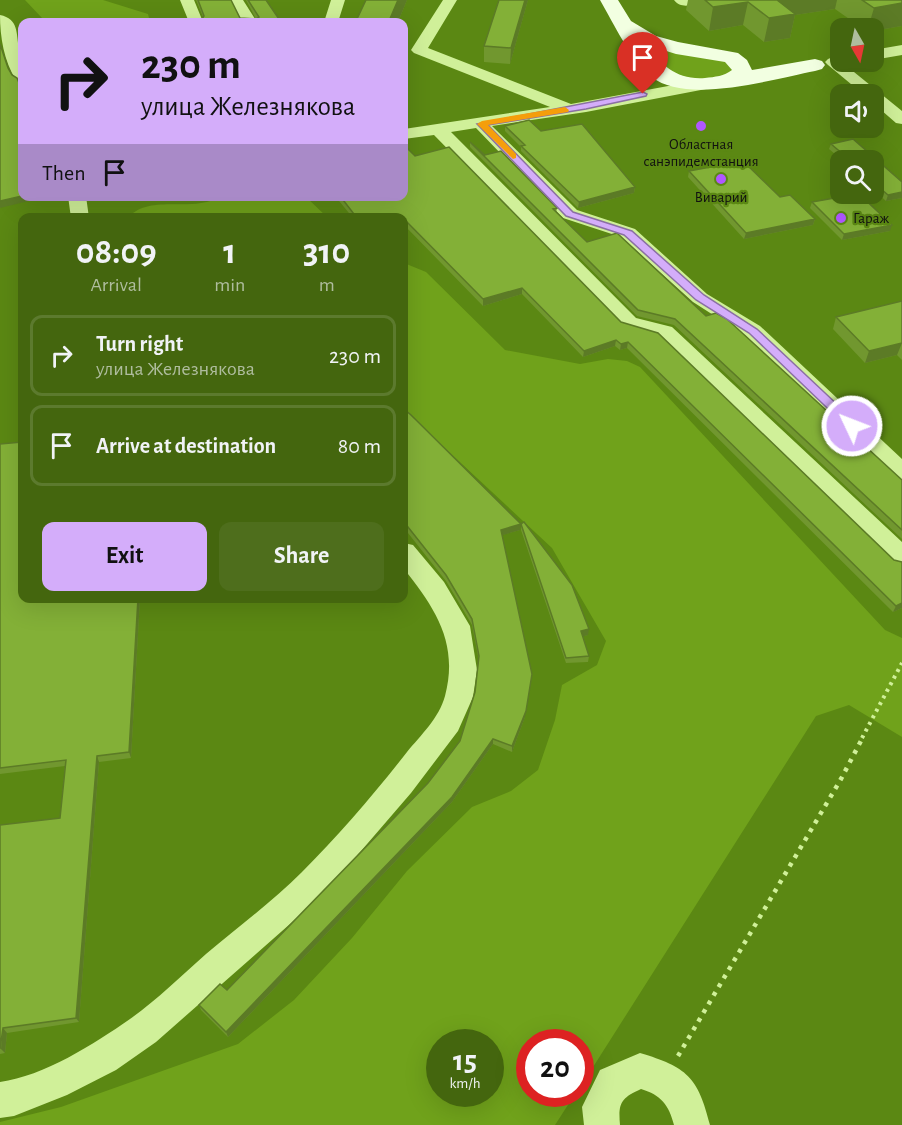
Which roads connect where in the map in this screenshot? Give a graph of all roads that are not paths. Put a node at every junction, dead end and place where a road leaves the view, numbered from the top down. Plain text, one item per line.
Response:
1 (187, 0) edge
2 (236, 0) edge
3 (338, 0) edge
4 (450, 0) edge
5 (609, 0) edge
6 (681, 0) edge
7 (696, 0) edge
8 (194, 18) edge
9 (247, 18) edge
10 (332, 18) edge
11 (0, 19) edge
12 (624, 25) junction
13 (676, 48) junction
14 (411, 49) edge
15 (902, 50) edge
16 (884, 53) edge
17 (731, 57) junction
18 (829, 63) edge
19 (654, 66) junction
20 (18, 68) edge
21 (728, 81) junction
22 (706, 84) junction
23 (858, 84) edge
24 (643, 94) junction
25 (884, 104) edge
26 (569, 109) junction
27 (902, 119) edge
28 (482, 124) junction
29 (439, 130) junction
30 (408, 134) edge
31 (902, 473) edge
32 (408, 557) edge
33 (902, 557) edge
34 (0, 1100) edge
35 (602, 1125) edge
36 (692, 1125) edge

1 - 8 street
2 - 9 street
3 - 10 street
4 - 14 street
5 - 12 main road
6 - 7 street
11 - 20 street
12 - 13 main road
12 - 19 main road
13 - 17 main road
13 - 19 main road
14 - 26 street
15 - 16 street
17 - 18 main road
17 - 21 main road
18 - 21 main road
18 - 23 street
19 - 22 main road
19 - 24 street
21 - 22 main road
22 - 24 street
24 - 26 street
25 - 27 street
26 - 28 street
28 - 29 street
28 - 31 street
29 - 30 street
29 - 33 street
32 - 34 street
35 - 36 street

